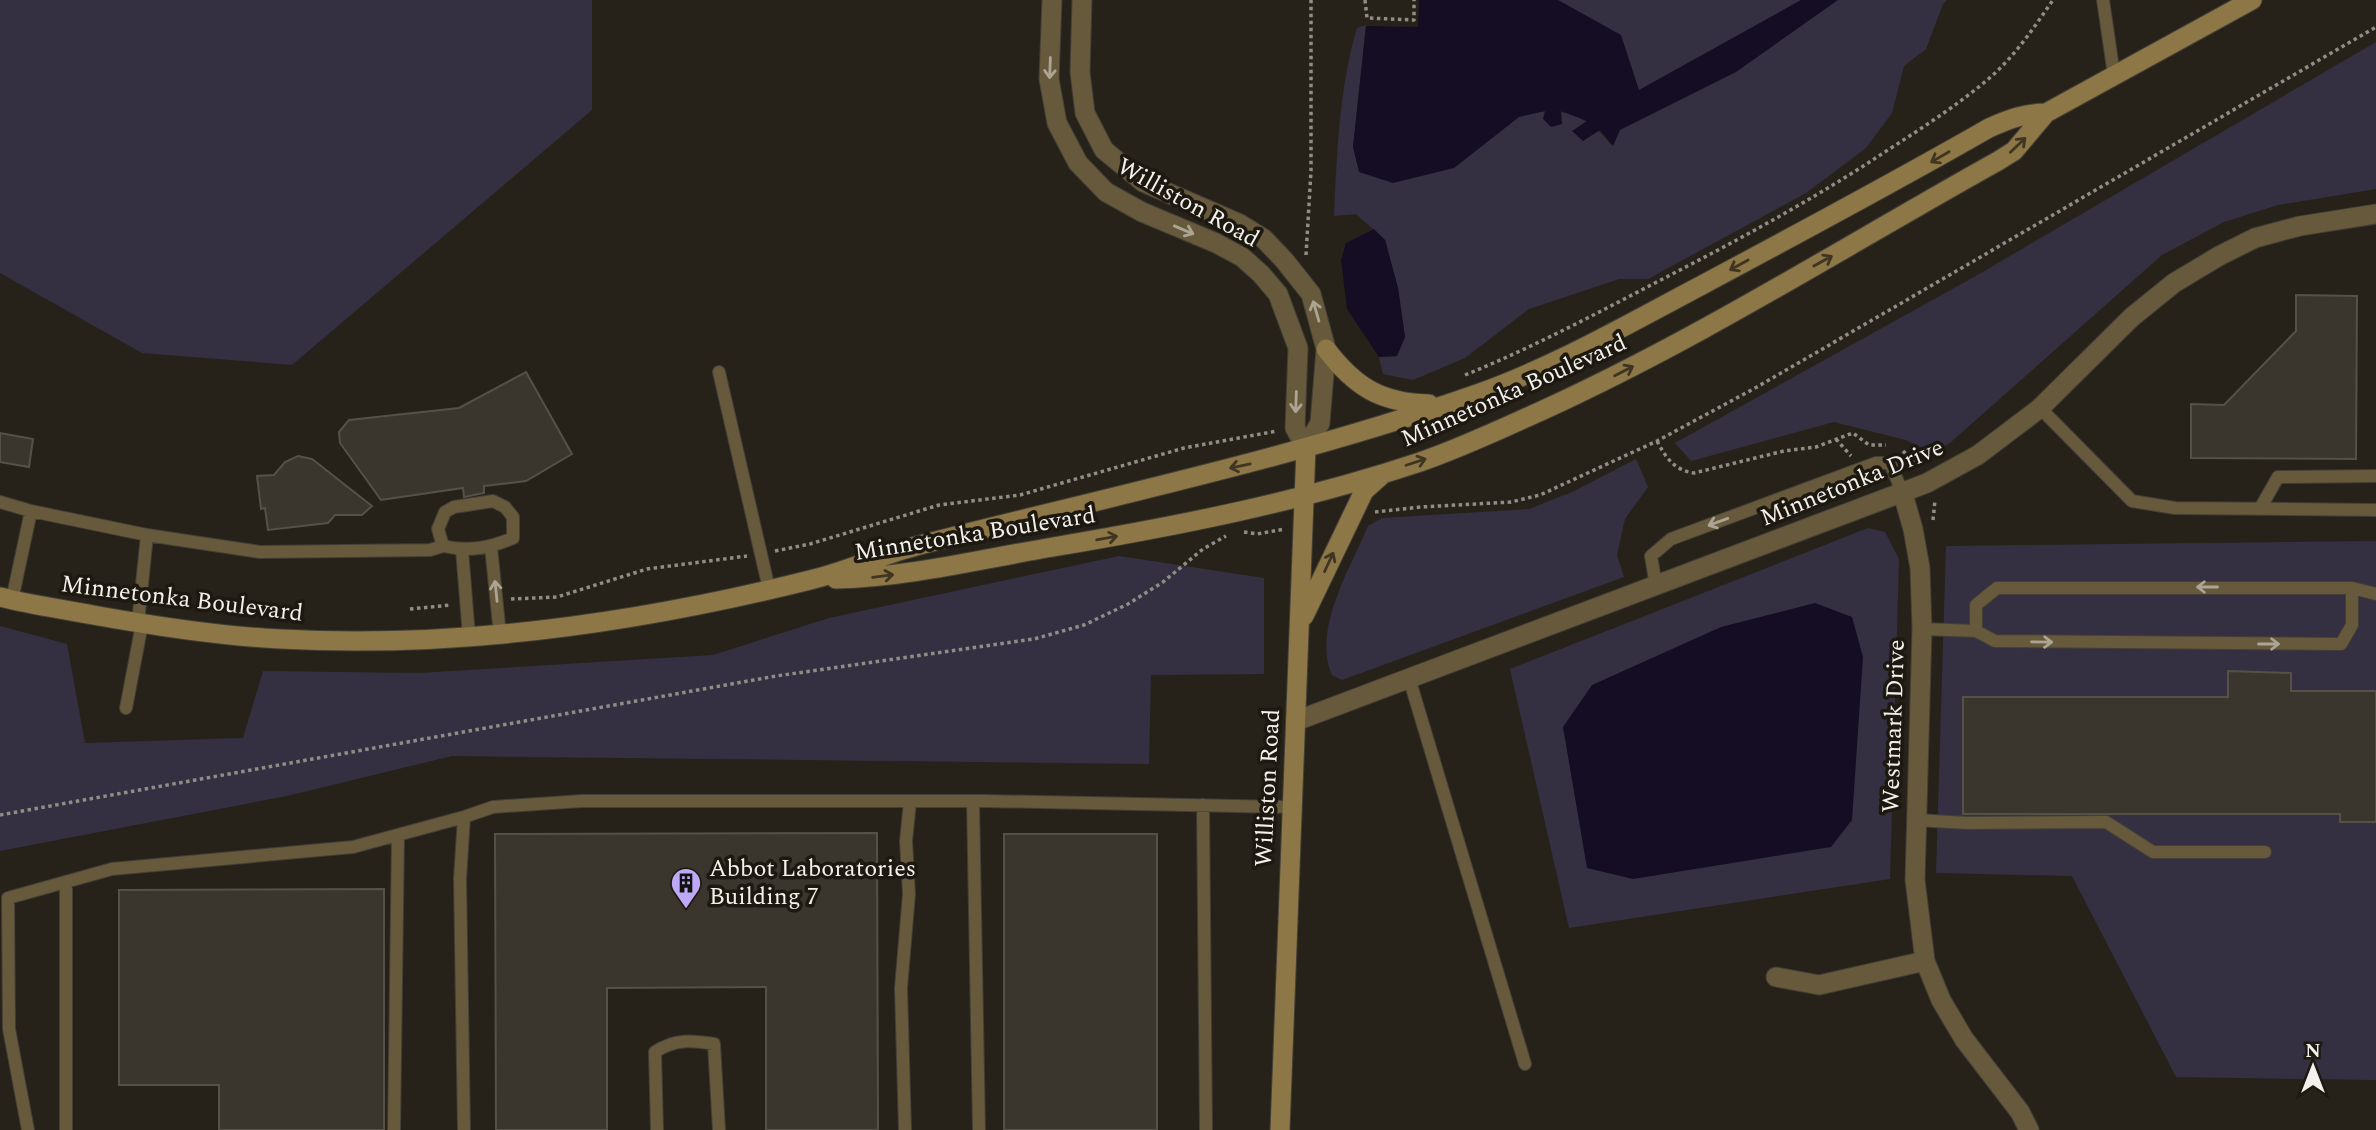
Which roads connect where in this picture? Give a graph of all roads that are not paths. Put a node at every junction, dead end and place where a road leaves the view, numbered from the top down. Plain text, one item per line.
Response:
1 (1052, 0) edge
2 (1082, 0) edge
3 (2103, 0) edge
4 (2252, 0) edge
5 (2114, 75) junction
6 (2046, 113) junction
7 (2376, 215) edge
8 (1326, 349) junction
9 (719, 372) dead end
10 (1444, 404) junction
11 (2040, 408) junction
12 (1306, 448) junction
13 (1385, 472) junction
14 (2376, 476) edge
15 (1902, 494) junction
16 (1304, 495) junction
17 (0, 502) edge
18 (2261, 507) junction
19 (2376, 510) edge
20 (31, 511) junction
21 (147, 535) junction
22 (443, 546) junction
23 (491, 547) junction
24 (462, 550) junction
25 (815, 579) junction
26 (1656, 586) junction
27 (769, 589) junction
28 (2352, 589) junction
29 (2376, 594) edge
30 (6, 599) edge
31 (140, 623) junction
32 (1300, 623) junction
33 (1922, 629) junction
34 (1976, 631) junction
35 (500, 635) junction
36 (469, 636) junction
37 (1409, 678) junction
38 (126, 708) dead end
39 (1296, 721) junction
40 (973, 801) junction
41 (910, 802) junction
42 (1203, 805) junction
43 (1291, 807) junction
44 (464, 817) junction
45 (1916, 820) junction
46 (398, 835) junction
47 (2265, 852) dead end
48 (66, 882) junction
49 (1925, 961) junction
50 (1776, 977) dead end
51 (1525, 1064) dead end
52 (28, 1130) edge
53 (66, 1130) edge
54 (394, 1130) edge
55 (464, 1130) edge
56 (657, 1130) edge
57 (719, 1130) edge
58 (905, 1130) edge
59 (979, 1130) edge
60 (1206, 1130) edge
61 (1280, 1130) edge
62 (2029, 1130) edge

1 -> 12 street, Williston Road
8 -> 2 street, Williston Road
3 - 5 lane
4 - 5 main road, Minnetonka Boulevard
5 - 6 main road, Minnetonka Boulevard
6 -> 10 main road, Minnetonka Boulevard
13 -> 6 main road, Minnetonka Boulevard
7 - 11 street, Minnetonka Drive
8 - 10 main road
8 - 12 street, Williston Road
9 - 27 lane
10 - 12 main road, Minnetonka Boulevard
11 - 15 street, Minnetonka Drive
11 - 18 lane
12 - 16 main road, Williston Road
12 -> 25 main road, Minnetonka Boulevard
13 - 16 main road, Minnetonka Boulevard
32 -> 13 main road
14 - 18 lane
15 - 26 street, Minnetonka Drive
15 -> 26 lane
15 - 33 street, Westmark Drive
25 -> 16 main road, Minnetonka Boulevard
16 - 32 main road, Williston Road
17 - 20 lane
18 - 19 lane
20 - 21 lane
20 - 30 lane
21 - 22 lane
21 - 31 lane
22 - 23 lane
22 - 24 lane
23 - 24 lane
35 -> 23 lane
24 - 36 lane
25 - 27 main road, Minnetonka Boulevard
26 - 37 street, Minnetonka Drive
27 - 35 main road, Minnetonka Boulevard
28 - 29 lane
28 -> 34 lane
34 -> 28 lane
30 - 31 main road, Minnetonka Boulevard
31 - 36 main road, Minnetonka Boulevard
31 - 38 lane
32 - 39 main road, Williston Road
33 - 34 lane
33 - 45 street, Westmark Drive
35 - 36 main road, Minnetonka Boulevard
37 - 39 street, Minnetonka Drive
37 - 51 lane
39 - 43 main road, Williston Road
40 - 41 lane
40 - 42 lane
40 - 59 lane
41 - 44 lane
41 - 58 lane
42 - 43 lane
42 - 60 lane
43 - 61 main road, Williston Road
44 - 46 lane
44 - 55 lane
45 - 47 lane
45 - 49 street, Westmark Drive
46 - 48 lane
46 - 54 lane
48 - 52 lane
48 - 53 lane
49 - 50 street
49 - 62 street, Westmark Drive
56 - 57 lane

